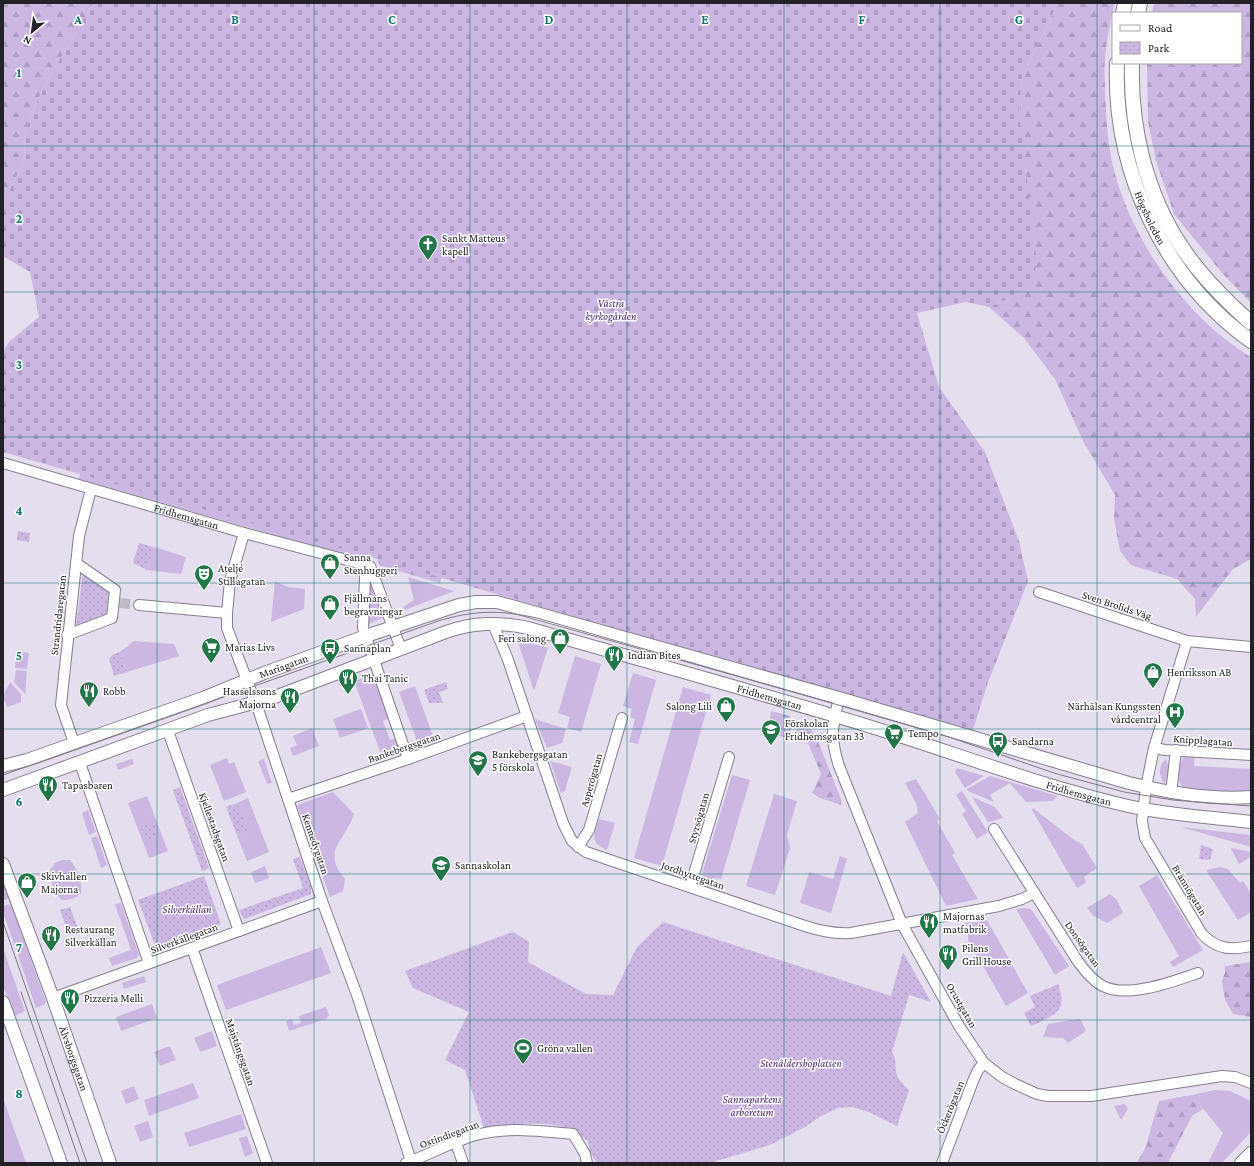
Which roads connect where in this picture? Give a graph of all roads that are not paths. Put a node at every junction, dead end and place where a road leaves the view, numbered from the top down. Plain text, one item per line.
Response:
1 (1117, 64) edge
2 (1132, 64) edge
3 (1251, 322) edge
4 (1251, 341) edge
5 (3, 463) edge
6 (91, 489) junction
7 (244, 533) junction
8 (76, 563) junction
9 (371, 570) junction
10 (1039, 592) dead end
11 (476, 602) joint
12 (139, 605) tunnel mouth
13 (227, 613) junction
14 (493, 624) junction
15 (394, 627) junction
16 (67, 635) junction
17 (366, 636) junction
18 (1186, 641) junction
19 (1251, 647) edge
20 (401, 649) junction
21 (375, 660) junction
22 (245, 680) junction
23 (839, 698) junction
24 (255, 704) junction
25 (527, 716) junction
26 (835, 716) junction
27 (622, 718) dead end
28 (168, 731) junction
29 (74, 743) junction
30 (1154, 748) junction
31 (1176, 750) junction
32 (1251, 755) edge
33 (729, 757) dead end
34 (408, 759) junction
35 (80, 763) junction
36 (3, 766) edge
37 (1146, 787) junction
38 (3, 790) edge
39 (1171, 793) junction
40 (1251, 797) edge
41 (288, 799) junction
42 (1142, 809) junction
43 (1251, 822) edge
44 (994, 829) dead end
45 (578, 847) junction
46 (3, 864) edge
47 (690, 887) junction
48 (1034, 893) junction
49 (322, 901) junction
50 (902, 924) junction
51 (239, 931) junction
52 (1251, 946) edge
53 (192, 948) junction
54 (149, 963) junction
55 (1198, 973) dead end
56 (53, 998) junction
57 (4, 1010) edge
58 (984, 1063) junction
59 (1251, 1083) edge
60 (456, 1143) junction
61 (1251, 1153) edge
62 (408, 1162) edge
63 (61, 1163) edge
64 (110, 1163) edge
65 (267, 1163) edge
66 (463, 1163) edge
67 (588, 1163) edge
68 (942, 1163) edge
69 (1241, 1163) edge

1 - 4 main road, Högsboleden
2 - 3 main road, Högsboleden
5 - 6 street, Fridhemsgatan
6 - 7 street, Fridhemsgatan
6 - 8 street, Strandridaregatan
7 - 9 street, Fridhemsgatan
7 - 13 street, Kennedygatan
8 - 16 street, Strandridaregatan
8 - 16 street
9 - 15 street
9 - 17 street
10 - 18 street, Sven Brolids Väg
11 - 15 street, Mariagatan
11 - 23 street, Fridhemsgatan
12 - 13 street
13 - 22 street, Kennedygatan
14 - 20 street, Fridhemsgatan
14 - 25 street
14 - 26 street, Fridhemsgatan
15 - 17 street, Mariagatan
15 - 20 street
16 - 29 street, Strandridaregatan
17 - 21 street
17 - 22 street, Mariagatan
18 - 19 street, Sven Brolids Väg
18 - 30 street, Brännögatan
20 - 21 street
21 - 24 street
21 - 34 street
22 - 24 street, Kennedygatan
22 - 29 street, Mariagatan
23 - 26 street, Orustgatan
23 - 37 street, Fridhemsgatan
24 - 28 street
24 - 41 street, Kennedygatan
25 - 34 street, Bankebergsgatan
25 - 45 street
26 - 42 street, Fridhemsgatan
26 - 50 street, Orustgatan
27 - 45 street, Asperögatan
28 - 35 street
28 - 51 street, Kjellestadsgatan
29 - 36 street, Mariagatan
30 - 31 street, Knipplagatan
30 - 37 street, Brännögatan
31 - 32 street, Knipplagatan
31 - 39 street
33 - 47 street, Styrsögatan
34 - 41 street, Bankebergsgatan
35 - 38 street
35 - 54 street
37 - 39 street, Fridhemsgatan
37 - 42 street, Brännögatan
39 - 40 street, Fridhemsgatan
41 - 49 street, Kennedygatan
42 - 43 street, Fridhemsgatan
42 - 52 street, Brännögatan
44 - 48 street, Donsögatan
45 - 47 street, Jordhyttegatan
46 - 56 street, Älvsborgsgatan
47 - 50 street, Jordhyttegatan
48 - 50 street, Jordhyttegatan
48 - 55 street, Donsögatan
49 - 51 street, Silverkällegatan
49 - 62 street, Kennedygatan
50 - 58 street, Orustgatan
51 - 53 street, Silverkällegatan
53 - 54 street, Silverkällegatan
53 - 65 street, Majstångsgatan
54 - 56 street, Silverkällegatan
56 - 64 street, Älvsborgsgatan
57 - 63 street
58 - 59 street, Orustgatan
58 - 68 street, Öckerögatan
60 - 62 street, Ostindiegatan
60 - 66 street
60 - 67 street, Ostindiegatan
61 - 69 street

